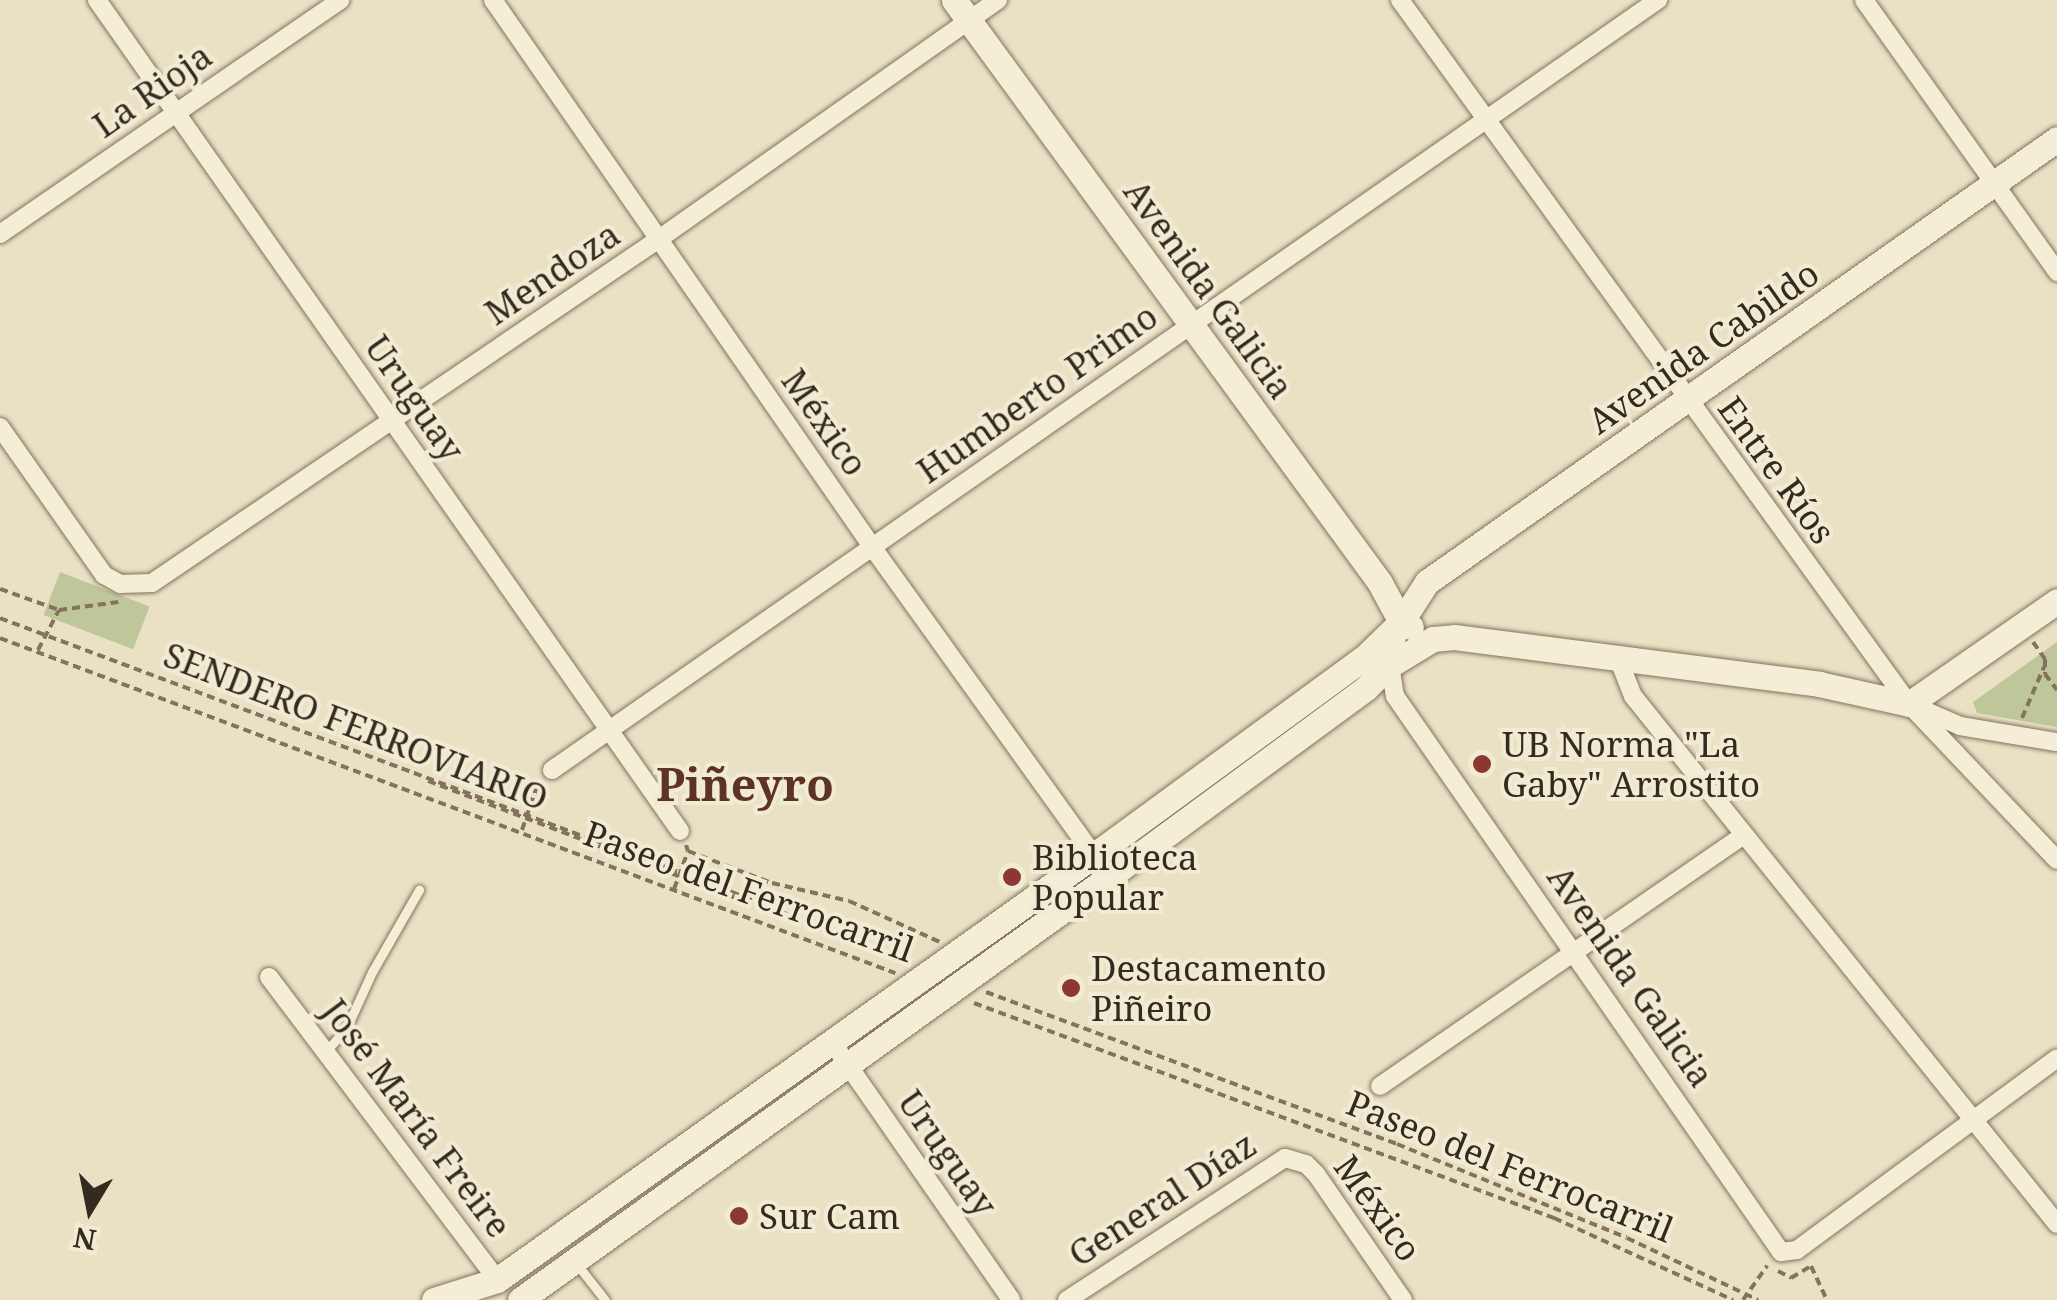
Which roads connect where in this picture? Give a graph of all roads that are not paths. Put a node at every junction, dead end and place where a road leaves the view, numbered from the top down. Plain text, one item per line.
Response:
1 (97, 0) edge
2 (340, 0) edge
3 (494, 0) edge
4 (998, 0) edge
5 (1400, 0) edge
6 (1658, 0) edge
7 (1864, 0) edge
8 (962, 10) edge
9 (176, 112) junction
10 (1486, 120) junction
11 (2057, 140) edge
12 (1994, 184) junction
13 (0, 234) edge
14 (660, 239) junction
15 (2057, 272) edge
16 (1191, 324) junction
17 (1686, 402) junction
18 (391, 421) junction
19 (0, 428) edge
20 (873, 548) junction
21 (2057, 601) edge
22 (1401, 622) junction
23 (1434, 639) junction
24 (1618, 658) junction
25 (1390, 665) junction
26 (1909, 704) junction
27 (610, 727) junction
28 (2057, 742) edge
29 (552, 770) road end
30 (680, 832) road end
31 (1744, 836) junction
32 (2057, 860) edge
33 (1101, 866) junction
34 (419, 890) dead end
35 (1571, 951) junction
36 (269, 976) dead end
37 (832, 1042) junction
38 (325, 1052) junction
39 (2057, 1058) edge
40 (847, 1064) junction
41 (1380, 1086) dead end
42 (1973, 1122) junction
43 (1296, 1159) joint
44 (2057, 1224) edge
45 (574, 1261) junction
46 (504, 1290) edge
47 (434, 1300) edge
48 (520, 1300) edge
49 (605, 1300) edge
50 (1010, 1300) edge
51 (1066, 1300) edge
52 (1403, 1300) edge

1 - 9 street, Uruguay
2 - 9 street, La Rioja
3 - 14 street, México
4 - 8 street, Mendoza
5 - 10 street, Entre Ríos
6 - 10 street, Humberto Primo
7 - 12 street
8 - 14 street, Mendoza
8 - 16 main road, Avenida Galicia
9 - 13 street, La Rioja
9 - 18 street, Uruguay
10 - 16 street, Humberto Primo
10 - 17 street, Entre Ríos
11 - 12 main road, Avenida Cabildo
12 - 15 street
12 - 17 main road, Avenida Cabildo
14 - 18 street, Mendoza
14 - 20 street, México
16 - 20 street, Humberto Primo
16 - 22 main road, Avenida Galicia
17 - 22 main road, Avenida Cabildo
17 - 26 street, Entre Ríos
18 - 19 street, Mendoza
18 - 27 street, Uruguay
20 - 27 street, Humberto Primo
20 - 33 street, México
21 - 26 main road
22 - 23 main road
22 - 25 street
22 - 33 main road, Avenida Cabildo
23 - 24 main road
23 - 25 main road
24 - 26 main road
24 - 31 street
25 - 33 main road
25 - 35 street, Avenida Galicia
26 - 28 street
26 - 32 street, Entre Ríos
27 - 29 street, Humberto Primo
27 - 30 street, Uruguay
31 - 35 street
31 - 42 street
33 - 37 main road
33 - 40 main road
34 - 38 lane
35 - 41 street
35 - 42 street, Avenida Galicia
36 - 38 street, José María Freire
37 - 40 street, Uruguay
37 - 46 main road
38 - 46 street, José María Freire
39 - 42 street
40 - 45 main road
40 - 50 street, Uruguay
42 - 44 street
43 - 51 street, General Díaz
43 - 52 street, México
45 - 48 main road
45 - 49 lane
46 - 47 main road

